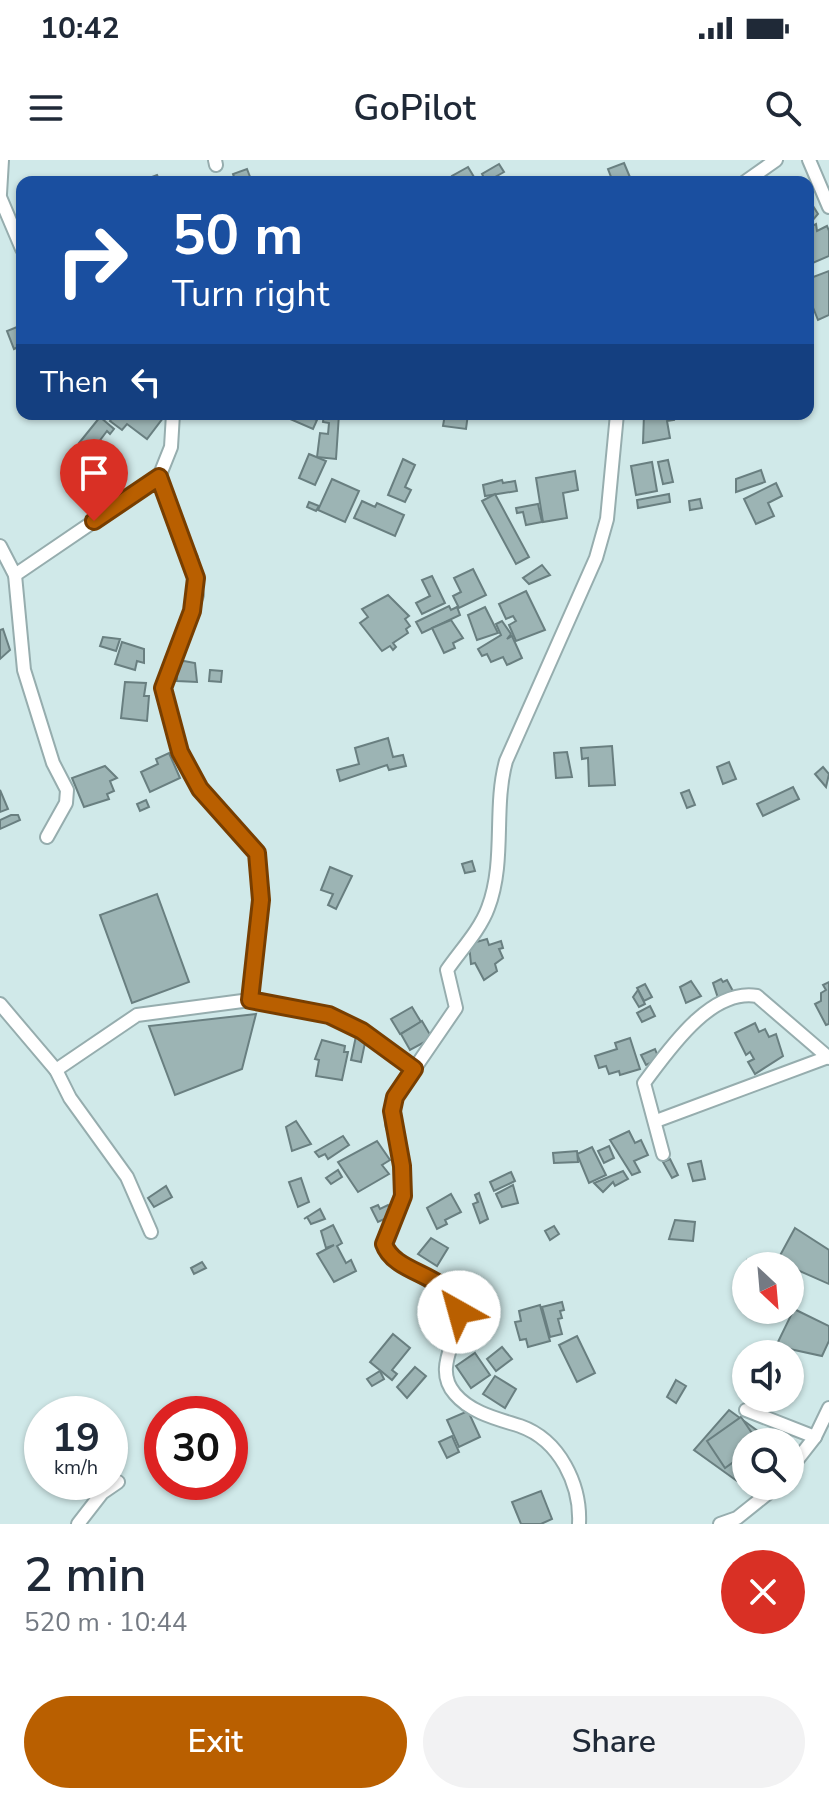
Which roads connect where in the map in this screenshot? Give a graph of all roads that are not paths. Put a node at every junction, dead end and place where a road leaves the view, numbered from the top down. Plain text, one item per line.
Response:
1 (2, 160) edge
2 (776, 160) edge
3 (809, 160) edge
4 (753, 176) edge
5 (0, 195) edge
6 (829, 207) edge
7 (16, 234) edge
8 (173, 420) edge
9 (616, 420) edge
10 (159, 477) junction
11 (0, 546) edge
12 (15, 575) junction
13 (47, 837) dead end
14 (250, 1000) junction
15 (0, 1004) edge
16 (828, 1058) edge
17 (414, 1069) junction
18 (56, 1070) junction
19 (656, 1121) junction
20 (663, 1154) dead end
21 (151, 1232) dead end
22 (829, 1408) edge
23 (751, 1412) edge
24 (815, 1437) junction
25 (804, 1451) edge
26 (97, 1500) edge
27 (761, 1500) edge
28 (736, 1521) edge
29 (78, 1524) edge
30 (579, 1524) edge
31 (720, 1524) edge

1 - 5 street
2 - 4 street
3 - 6 street
5 - 7 street
8 - 10 street
9 - 17 street
10 - 12 street
10 - 14 street
11 - 12 street
12 - 13 street
14 - 17 street
14 - 18 street
15 - 18 street
16 - 19 street
16 - 19 street
17 - 30 street
18 - 21 street
19 - 20 street
22 - 24 street
23 - 24 street
24 - 25 street
26 - 29 street
27 - 28 street
28 - 31 street

